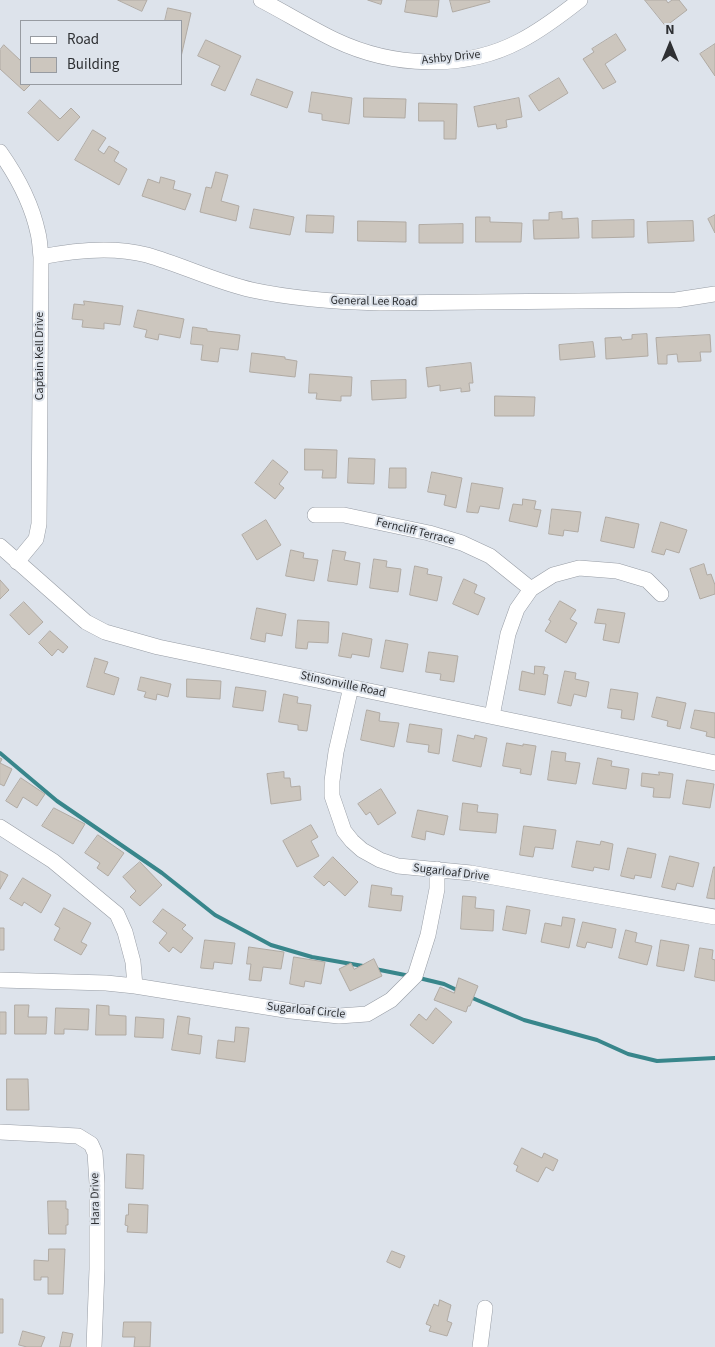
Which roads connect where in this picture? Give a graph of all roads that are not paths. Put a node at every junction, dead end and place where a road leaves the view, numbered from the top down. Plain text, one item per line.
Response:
1 (261, 0) edge
2 (580, 0) edge
3 (0, 152) edge
4 (41, 256) junction
5 (715, 294) edge
6 (315, 515) dead end
7 (0, 546) edge
8 (17, 562) junction
9 (531, 589) junction
10 (661, 594) dead end
11 (351, 687) junction
12 (492, 716) junction
13 (715, 763) edge
14 (0, 827) edge
15 (437, 869) junction
16 (715, 917) edge
17 (0, 980) edge
18 (135, 986) junction
19 (0, 1132) edge
20 (485, 1308) dead end
21 (94, 1347) edge
22 (480, 1347) edge

1 - 2 street, Ashby Drive
3 - 4 street, Captain Kell Drive
4 - 5 street, General Lee Road
4 - 8 street, Captain Kell Drive
6 - 9 street, Ferncliff Terrace
7 - 8 street, Stinsonville Road
8 - 11 street, Stinsonville Road
9 - 10 street
9 - 12 street
11 - 12 street, Stinsonville Road
11 - 15 street, Sugarloaf Drive
12 - 13 street, Stinsonville Road
14 - 18 street
15 - 16 street, Sugarloaf Drive
15 - 18 street, Sugarloaf Circle
17 - 18 street, Sugarloaf Circle
19 - 21 street, Hara Drive
20 - 22 street

